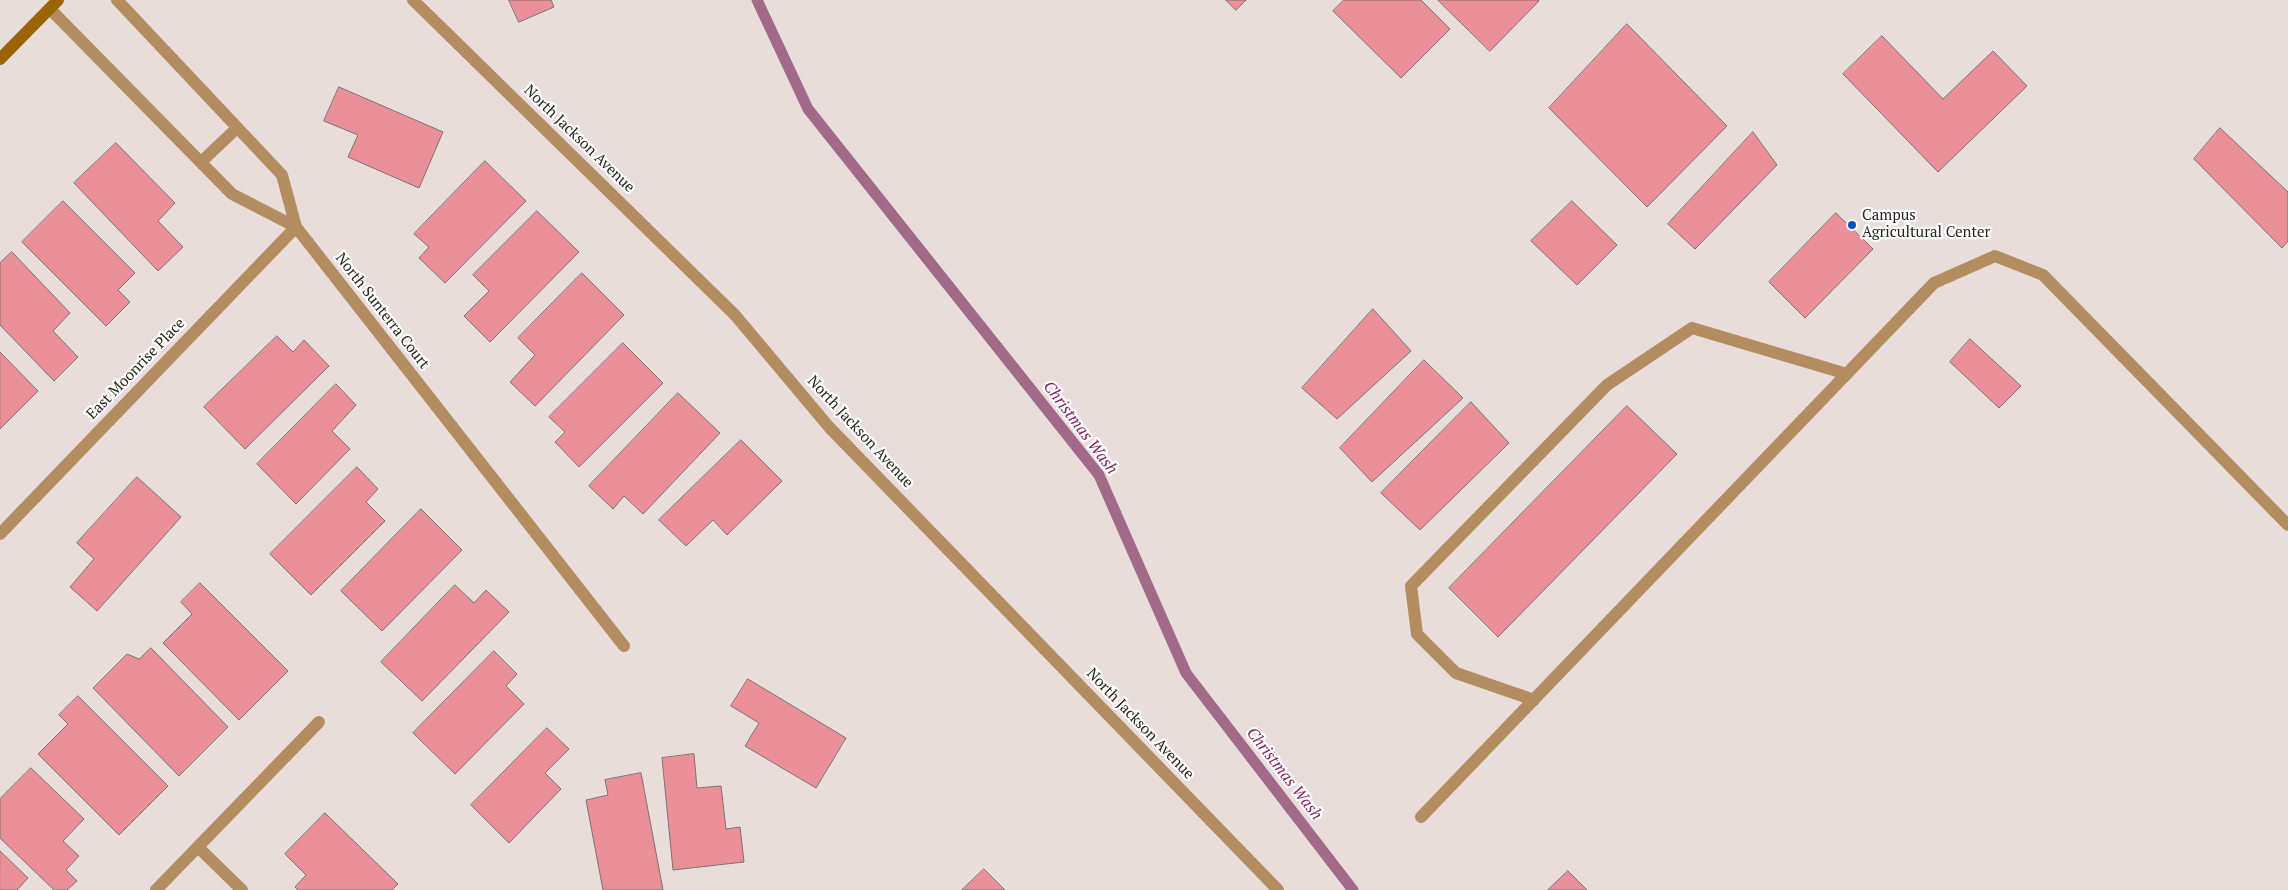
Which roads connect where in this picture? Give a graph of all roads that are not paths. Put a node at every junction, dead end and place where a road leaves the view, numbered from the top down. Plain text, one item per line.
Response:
1 (117, 0) edge
2 (413, 0) edge
3 (54, 4) edge
4 (0, 59) edge
5 (237, 128) junction
6 (201, 162) junction
7 (296, 227) junction
8 (1847, 374) junction
9 (2288, 525) edge
10 (0, 534) edge
11 (624, 646) dead end
12 (1534, 700) junction
13 (320, 722) dead end
14 (1421, 817) dead end
15 (198, 847) junction
16 (156, 890) edge
17 (242, 890) edge
18 (1278, 890) edge

1 - 5 street, North Sunterra Court
2 - 18 street, North Jackson Avenue
3 - 4 main road
3 - 6 street
5 - 6 street
5 - 7 street, North Sunterra Court
6 - 7 street
7 - 10 street, East Moonrise Place
7 - 11 street, North Sunterra Court
8 - 9 street
8 - 12 street
8 - 12 street
12 - 14 street
13 - 15 street
15 - 16 street
15 - 17 street

